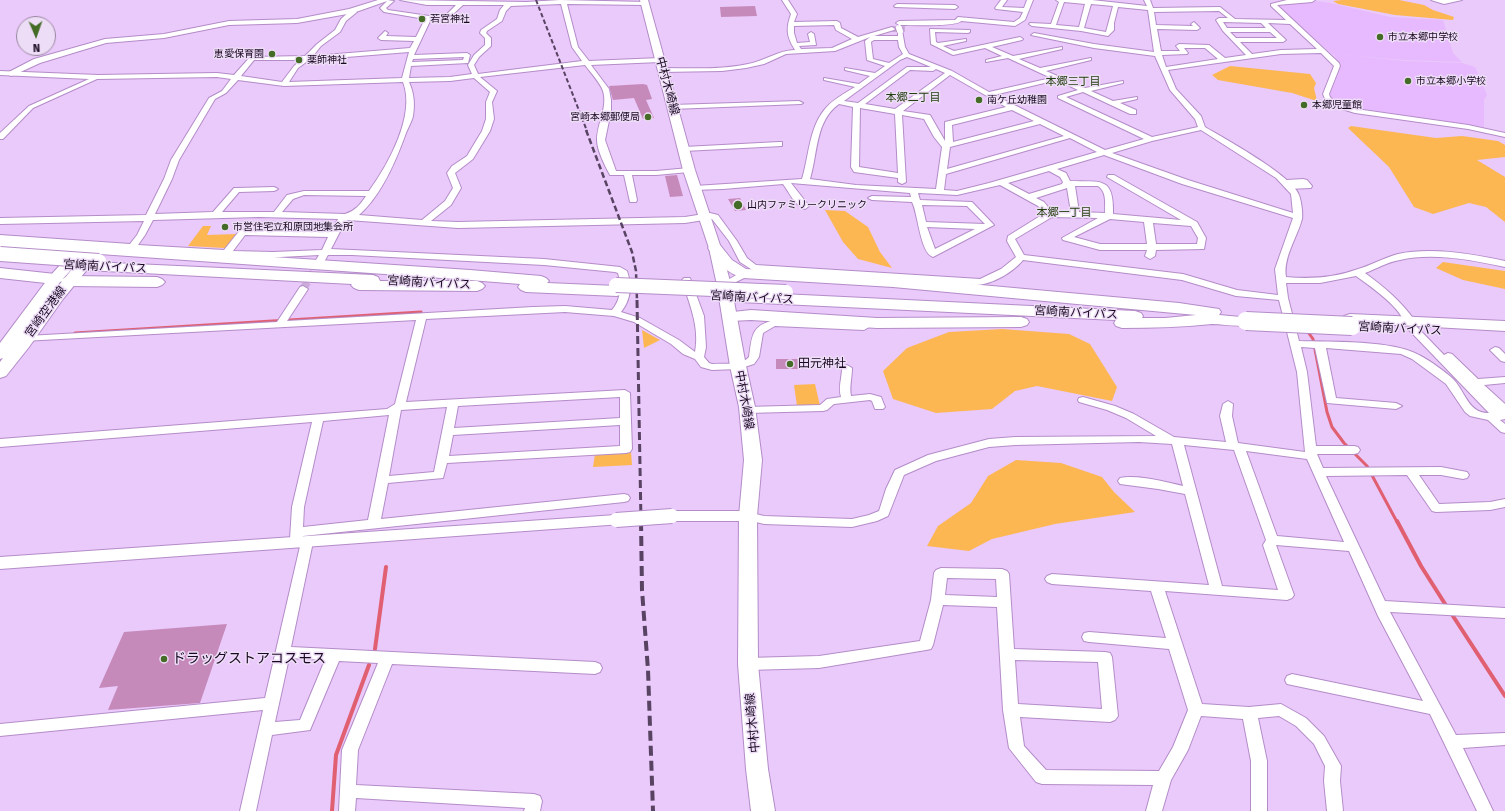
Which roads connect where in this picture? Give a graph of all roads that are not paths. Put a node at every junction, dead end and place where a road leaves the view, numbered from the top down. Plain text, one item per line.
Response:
1 (386, 0) edge
2 (389, 0) edge
3 (403, 0) edge
4 (785, 0) edge
5 (924, 0) edge
6 (953, 0) edge
7 (1004, 0) edge
8 (1030, 0) edge
9 (1059, 0) edge
10 (1062, 0) edge
11 (1147, 0) edge
12 (1312, 0) edge
13 (1434, 0) edge
14 (1459, 0) edge
15 (563, 1) edge
16 (644, 1) edge
17 (1089, 1) edge
18 (462, 3) junction
19 (509, 4) junction
20 (1116, 5) junction
21 (955, 7) junction
22 (1151, 9) junction
23 (1026, 10) junction
24 (352, 11) junction
25 (429, 18) junction
26 (929, 18) junction
27 (958, 19) junction
28 (899, 20) edge
29 (1233, 20) junction
30 (1262, 21) junction
31 (1290, 22) junction
32 (945, 23) junction
33 (790, 24) junction
34 (1032, 24) dead end
35 (1194, 24) dead end
36 (1053, 26) junction
37 (1153, 27) junction
38 (892, 29) tunnel mouth
39 (1081, 29) junction
40 (968, 30) dead end
41 (1225, 30) junction
42 (1271, 30) junction
43 (946, 31) junction
44 (386, 34) dead end
45 (811, 34) dead end
46 (1034, 35) dead end
47 (858, 39) junction
48 (1020, 39) dead end
49 (964, 40) dead end
50 (1235, 40) junction
51 (390, 44) dead end
52 (794, 44) junction
53 (937, 45) junction
54 (987, 47) junction
55 (414, 48) junction
56 (1060, 48) dead end
57 (799, 51) junction
58 (1323, 51) junction
59 (1158, 54) junction
60 (907, 55) junction
61 (1250, 56) junction
62 (1012, 57) junction
63 (308, 58) junction
64 (1089, 59) dead end
65 (1222, 60) junction
66 (988, 61) dead end
67 (266, 62) dead end
68 (469, 62) junction
69 (248, 63) junction
70 (586, 63) junction
71 (409, 64) junction
72 (661, 65) junction
73 (890, 65) junction
74 (847, 69) dead end
75 (1164, 69) junction
76 (1040, 70) junction
77 (946, 71) junction
78 (0, 73) edge
79 (11, 73) junction
80 (876, 75) junction
81 (475, 76) junction
82 (98, 77) junction
83 (236, 77) junction
84 (1058, 78) junction
85 (0, 79) edge
86 (826, 79) dead end
87 (405, 80) junction
88 (1120, 82) dead end
89 (284, 84) junction
90 (861, 86) junction
91 (1084, 90) junction
92 (988, 94) junction
93 (1135, 98) dead end
94 (839, 102) junction
95 (799, 103) dead end
96 (1113, 103) junction
97 (858, 105) junction
98 (672, 107) junction
99 (1012, 108) junction
100 (1089, 110) junction
101 (898, 111) junction
102 (1133, 112) dead end
103 (1040, 122) junction
104 (1202, 128) junction
105 (1505, 134) edge
106 (1070, 136) junction
107 (0, 137) edge
108 (1151, 139) junction
109 (779, 144) dead end
110 (947, 146) junction
111 (684, 149) junction
112 (1103, 152) junction
113 (1050, 168) junction
114 (688, 170) junction
115 (944, 172) junction
116 (628, 173) junction
117 (902, 176) junction
118 (1110, 177) dead end
119 (785, 181) junction
120 (805, 181) junction
121 (1001, 182) junction
122 (695, 188) junction
123 (274, 189) dead end
124 (902, 189) junction
125 (913, 190) junction
126 (940, 192) junction
127 (372, 194) junction
128 (1029, 197) junction
129 (872, 198) dead end
130 (633, 200) dead end
131 (916, 201) junction
132 (805, 206) dead end
133 (216, 214) junction
134 (1050, 214) junction
135 (1075, 214) junction
136 (276, 215) junction
137 (1109, 216) junction
138 (346, 217) junction
139 (704, 217) junction
140 (1298, 217) junction
141 (148, 218) junction
142 (1148, 219) junction
143 (0, 221) edge
144 (423, 223) junction
145 (921, 224) junction
146 (1194, 224) junction
147 (985, 228) junction
148 (334, 235) junction
149 (0, 238) edge
150 (0, 243) edge
151 (132, 247) junction
152 (715, 248) junction
153 (1151, 251) junction
154 (227, 252) junction
155 (0, 254) edge
156 (323, 256) junction
157 (1021, 257) junction
158 (94, 259) junction
159 (0, 261) edge
160 (1505, 264) edge
161 (0, 273) edge
162 (1358, 273) junction
163 (756, 274) junction
164 (0, 277) edge
165 (687, 280) dead end
166 (1282, 280) junction
167 (724, 285) junction
168 (58, 286) junction
169 (492, 286) junction
170 (616, 288) junction
171 (303, 289) tunnel mouth
172 (1283, 298) junction
173 (615, 313) junction
174 (730, 316) junction
175 (1214, 316) junction
176 (422, 317) junction
177 (280, 325) junction
178 (1411, 325) junction
179 (1505, 326) edge
180 (887, 327) dead end
181 (1505, 334) edge
182 (27, 339) junction
183 (5, 340) edge
184 (1296, 344) junction
185 (1320, 345) junction
186 (1436, 345) dead end
187 (1495, 350) dead end
188 (0, 354) edge
189 (699, 357) junction
190 (1505, 359) edge
191 (738, 366) junction
192 (848, 368) dead end
193 (0, 373) edge
194 (1505, 380) edge
195 (1477, 382) junction
196 (848, 399) junction
197 (1083, 400) dead end
198 (453, 403) junction
199 (1228, 404) dead end
200 (1396, 406) dead end
201 (879, 407) dead end
202 (398, 408) junction
203 (747, 410) junction
204 (1500, 415) edge
205 (318, 418) junction
206 (626, 421) junction
207 (1505, 430) edge
208 (447, 432) junction
209 (1174, 441) junction
210 (0, 443) edge
211 (1236, 447) junction
212 (1351, 450) dead end
213 (1311, 453) junction
214 (442, 460) junction
215 (1319, 472) junction
216 (1412, 472) junction
217 (1463, 475) dead end
218 (382, 480) junction
219 (1124, 481) dead end
220 (1191, 492) junction
221 (624, 498) dead end
222 (1505, 503) edge
223 (748, 516) junction
224 (374, 524) junction
225 (300, 539) junction
226 (1272, 540) junction
227 (1352, 547) junction
228 (0, 563) edge
229 (1052, 579) dead end
230 (1158, 587) junction
231 (1217, 591) junction
232 (938, 600) junction
233 (1004, 602) junction
234 (1380, 606) junction
235 (1505, 613) edge
236 (1089, 637) dead end
237 (1176, 644) junction
238 (284, 652) junction
239 (1008, 654) junction
240 (334, 655) junction
241 (387, 658) junction
242 (748, 664) junction
243 (595, 668) dead end
244 (1292, 680) dead end
245 (271, 703) junction
246 (1433, 709) junction
247 (1011, 710) junction
248 (1196, 710) junction
249 (1249, 713) junction
250 (266, 729) junction
251 (0, 730) edge
252 (1505, 739) edge
253 (1452, 742) junction
254 (1163, 778) junction
255 (348, 791) junction
256 (248, 811) edge
257 (347, 811) edge
258 (532, 811) edge
259 (763, 811) edge
260 (1154, 811) edge
261 (1259, 811) edge
262 (1335, 811) edge
263 (1485, 811) edge

1 - 24 street
2 - 25 street
3 - 18 street
4 - 33 street
5 - 26 street
6 - 21 street
7 - 23 street
8 - 23 street
9 - 10 street
10 - 17 street
10 - 36 street
11 - 22 street
12 - 31 street
13 - 14 street
15 - 16 street
15 - 19 street
15 - 70 street
16 - 72 main road, 中村木崎線
17 - 20 street
17 - 39 street
18 - 19 street
18 - 25 street
19 - 68 street
20 - 22 street
20 - 39 street
21 - 26 street
21 - 27 street
22 - 29 street
22 - 37 street
23 - 27 street
24 - 63 street
24 - 79 street
25 - 55 street
26 - 28 street
26 - 28 street
26 - 32 street
26 - 43 street
26 - 53 street
27 - 32 street
28 - 60 street
28 - 73 street
29 - 30 street
29 - 41 street
30 - 31 street
30 - 42 street
31 - 58 street
32 - 43 street
33 - 47 street
33 - 52 street
34 - 36 street
35 - 37 street
36 - 39 street
37 - 59 street
38 - 47 street
40 - 43 street
41 - 42 street
41 - 50 street
42 - 50 street
44 - 55 street
45 - 52 street
46 - 59 street
47 - 57 street
48 - 54 street
49 - 53 street
50 - 61 street
51 - 55 street
52 - 57 street
53 - 54 street
54 - 62 street
55 - 63 street
55 - 68 street
55 - 71 street
56 - 62 street
57 - 72 street
58 - 61 street
58 - 105 street
59 - 65 street
59 - 75 street
60 - 73 street
60 - 77 street
61 - 65 street
62 - 66 street
62 - 76 street
63 - 69 street
63 - 89 street
64 - 76 street
65 - 75 street
67 - 69 street
68 - 71 street
68 - 81 street
69 - 83 street
70 - 72 street
70 - 81 street
70 - 116 street
71 - 87 street
72 - 98 main road, 中村木崎線
73 - 80 street
74 - 80 street
75 - 104 street
76 - 84 street
77 - 92 street
77 - 97 street
77 - 101 street
78 - 79 street
79 - 82 street
79 - 85 street
80 - 90 street
81 - 87 street
81 - 144 street
82 - 83 street
82 - 107 street
83 - 89 street
83 - 141 street
84 - 91 street
84 - 92 street
86 - 90 street
87 - 89 street
87 - 127 street
88 - 91 street
90 - 94 street
91 - 96 street
91 - 100 street
92 - 99 street
93 - 96 street
94 - 97 street
94 - 120 street
95 - 98 street
96 - 100 street
96 - 102 street
97 - 101 street
97 - 117 street
98 - 111 main road, 中村木崎線
99 - 103 street
99 - 110 street
100 - 108 street
101 - 110 street
101 - 117 street
103 - 106 street
103 - 110 street
104 - 108 street
104 - 140 street
106 - 112 street
106 - 115 street
108 - 112 street
109 - 111 street
110 - 115 street
111 - 114 main road, 中村木崎線
112 - 113 street
112 - 140 street
113 - 121 street
113 - 128 street
114 - 116 street
114 - 122 main road, 中村木崎線
115 - 126 street
116 - 130 street
117 - 124 street
118 - 146 street
119 - 120 street
119 - 122 street
119 - 132 street
120 - 124 street
121 - 126 street
121 - 128 street
122 - 139 main road, 中村木崎線
123 - 133 street
124 - 125 street
125 - 126 street
125 - 131 street
127 - 136 street
127 - 138 street
128 - 134 street
129 - 131 street
131 - 145 street
131 - 147 street
133 - 136 street
133 - 141 street
134 - 135 street
134 - 157 street
135 - 137 street
135 - 137 street
136 - 138 street
137 - 142 street
137 - 153 street
138 - 144 street
138 - 148 street
139 - 144 street
139 - 152 main road, 中村木崎線
139 - 157 street
140 - 166 street
141 - 143 street
141 - 151 street
142 - 146 street
142 - 153 street
145 - 147 street
145 - 147 street
146 - 153 street
148 - 154 street
148 - 156 street
149 - 151 street
150 - 158 highway
151 - 154 street
152 - 163 highway
152 - 167 main road, 中村木崎線
154 - 156 street
155 - 158 highway, 宮崎南バイパス, bridge
156 - 173 street
157 - 172 street
158 - 159 highway, 宮崎南バイパス
158 - 168 main road, 宮崎空港線
158 - 169 highway, 宮崎南バイパス
158 - 170 highway, 宮崎南バイパス
160 - 162 street
161 - 168 highway
162 - 166 street
162 - 178 street
163 - 167 street
163 - 175 highway
164 - 168 street
165 - 189 street
166 - 172 street
167 - 174 main road, 中村木崎線
168 - 169 highway
168 - 182 main road, 宮崎空港線
168 - 183 main road, 宮崎空港線
169 - 170 highway, 宮崎南バイパス
170 - 175 highway, 宮崎南バイパス
170 - 175 highway, 宮崎南バイパス, bridge
171 - 177 street
172 - 184 street
173 - 176 street
173 - 189 street
174 - 175 highway
174 - 191 main road, 中村木崎線
175 - 178 highway, 宮崎南バイパス, bridge
176 - 177 street
176 - 202 street
177 - 182 street
178 - 179 highway, 宮崎南バイパス
178 - 181 highway, 宮崎南バイパス
178 - 204 street
180 - 191 street
182 - 183 street
182 - 193 main road, 宮崎空港線
183 - 188 main road, 宮崎空港線
184 - 185 street
184 - 213 street
185 - 200 street
185 - 204 street
186 - 195 street
187 - 190 street
189 - 191 street
191 - 203 main road, 中村木崎線
192 - 196 street
194 - 195 street
195 - 204 street
196 - 201 street
196 - 203 street
197 - 209 street
198 - 202 street
198 - 206 street
198 - 208 street
199 - 211 street
202 - 205 street
202 - 218 street
203 - 223 main road, 中村木崎線
204 - 207 street
205 - 210 street
205 - 225 street
206 - 208 street
206 - 214 street
208 - 214 street
209 - 211 street
209 - 220 street
209 - 223 street
211 - 213 street
211 - 226 street
212 - 213 street
213 - 215 street
214 - 218 street
215 - 216 street
215 - 227 street
216 - 217 street
216 - 222 street
218 - 224 street
219 - 220 street
220 - 231 street
221 - 224 street
223 - 225 street, bridge
223 - 242 main road, 中村木崎線
224 - 225 street
225 - 228 street
225 - 238 street
226 - 227 street
226 - 231 street
227 - 234 street
229 - 230 street
230 - 231 street
230 - 237 street
232 - 233 street
232 - 233 street
232 - 242 street
233 - 239 street
234 - 235 street
234 - 246 street
236 - 237 street
237 - 248 street
238 - 240 street
238 - 245 street
239 - 247 street
239 - 247 street
240 - 241 street
240 - 250 street
241 - 243 street
241 - 255 street
242 - 259 main road, 中村木崎線
244 - 246 street
245 - 250 street
245 - 251 street
246 - 253 street
247 - 254 street
248 - 249 street
248 - 254 street
249 - 261 street
249 - 262 street
250 - 256 street
252 - 253 street
253 - 263 street
254 - 260 street
255 - 257 street
255 - 258 street

